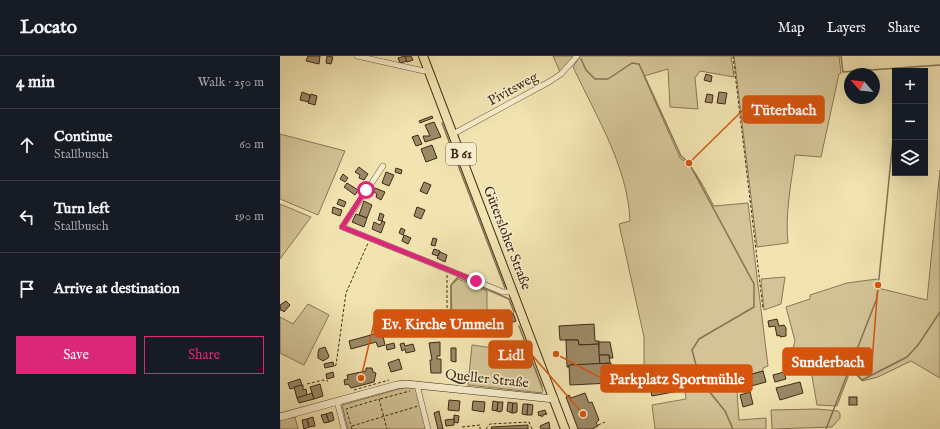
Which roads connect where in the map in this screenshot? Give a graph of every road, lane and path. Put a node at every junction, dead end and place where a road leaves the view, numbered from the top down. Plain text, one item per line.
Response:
1 (357, 56) edge
2 (423, 56) edge
3 (577, 56) edge
4 (733, 56) edge
5 (429, 70) junction
6 (453, 134) junction
7 (383, 166) dead end
8 (370, 238) junction
9 (449, 270) junction
10 (513, 292) junction
11 (762, 309) dead end
12 (488, 319) dead end
13 (335, 366) dead end
14 (389, 380) dead end
15 (328, 381) dead end
16 (308, 384) dead end
17 (415, 388) junction
18 (348, 392) dead end
19 (379, 399) junction
20 (554, 399) junction
21 (338, 401) junction
22 (416, 401) dead end
23 (419, 406) junction
24 (546, 412) dead end
25 (384, 416) junction
26 (280, 417) edge
27 (540, 417) dead end
28 (605, 422) dead end
29 (598, 425) dead end
30 (351, 426) junction
31 (462, 427) dead end
32 (344, 429) edge
33 (352, 429) edge
34 (387, 429) edge
35 (428, 429) edge
36 (480, 429) edge
37 (486, 429) edge
38 (532, 429) edge
39 (565, 429) edge

1 - 5 street
2 - 5 main road, Gütersloher Straße / B 61
3 - 6 street, Pivitsweg
4 - 11 path
5 - 6 main road, Gütersloher Straße / B 61
6 - 10 main road, Gütersloher Straße / B 61
7 - 8 street
8 - 9 street
8 - 13 path
9 - 10 street
9 - 12 path
10 - 20 main road, Gütersloher Straße / B 61
14 - 18 path
15 - 16 path
17 - 19 path
17 - 20 street, Queller Straße
17 - 21 street, Queller Straße
17 - 23 street
19 - 25 path
19 - 30 path
20 - 39 main road, Gütersloher Straße / B 61
21 - 26 street, Queller Straße
21 - 32 street
22 - 23 path
23 - 25 path
23 - 35 street
24 - 27 path
25 - 30 path
25 - 34 path
28 - 29 path
30 - 32 path
30 - 33 path
31 - 36 path
37 - 38 path

